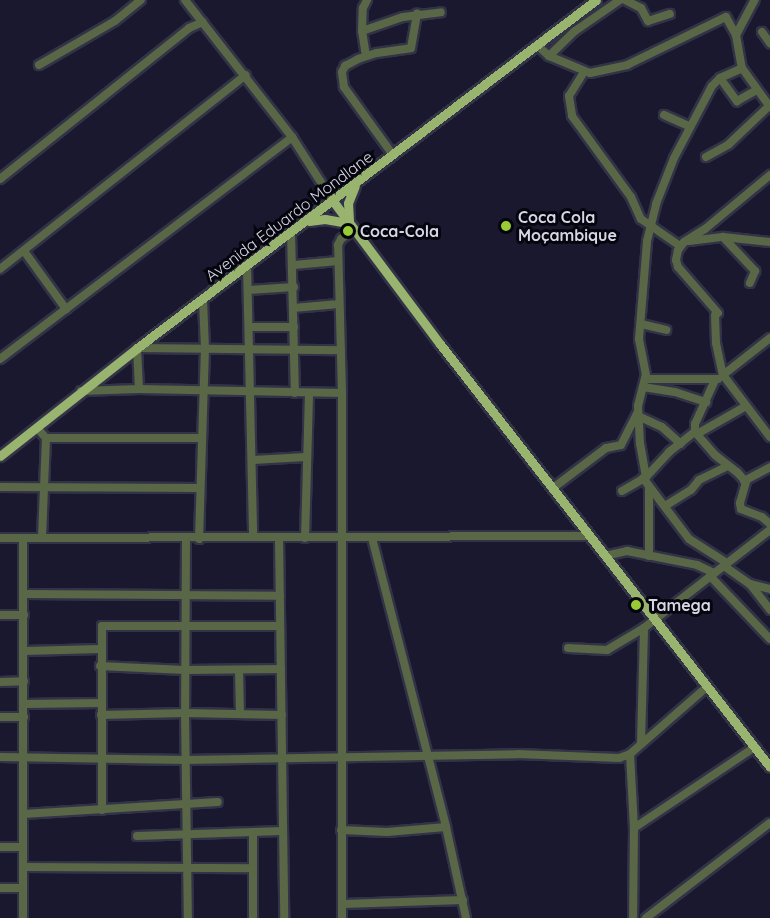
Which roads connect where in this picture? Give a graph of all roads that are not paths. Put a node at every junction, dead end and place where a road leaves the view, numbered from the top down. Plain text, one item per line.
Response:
1 (141, 0) edge
2 (185, 0) edge
3 (367, 0) edge
4 (596, 0) edge
5 (622, 0) edge
6 (755, 0) edge
7 (194, 10) junction
8 (441, 12) dead end
9 (417, 14) junction
10 (670, 14) dead end
11 (203, 22) junction
12 (189, 28) junction
13 (362, 31) junction
14 (762, 32) dead end
15 (736, 35) junction
16 (770, 43) edge
17 (537, 45) junction
18 (366, 56) junction
19 (549, 56) junction
20 (39, 65) dead end
21 (742, 68) junction
22 (584, 72) junction
23 (246, 75) junction
24 (720, 78) junction
25 (757, 90) junction
26 (770, 106) edge
27 (664, 115) dead end
28 (689, 126) junction
29 (292, 137) junction
30 (393, 155) junction
31 (706, 157) dead end
32 (0, 179) edge
33 (768, 179) edge
34 (356, 184) junction
35 (333, 201) junction
36 (307, 221) junction
37 (651, 224) junction
38 (350, 225) junction
39 (291, 232) junction
40 (723, 237) junction
41 (770, 242) edge
42 (682, 244) junction
43 (24, 251) junction
44 (338, 261) junction
45 (247, 265) junction
46 (294, 265) junction
47 (0, 269) edge
48 (750, 283) dead end
49 (294, 287) junction
50 (249, 290) junction
51 (203, 300) junction
52 (339, 304) junction
53 (293, 308) junction
54 (66, 309) junction
55 (641, 324) junction
56 (249, 327) junction
57 (294, 327) junction
58 (666, 330) dead end
59 (770, 338) edge
60 (137, 348) junction
61 (205, 348) junction
62 (249, 350) junction
63 (294, 350) junction
64 (341, 350) junction
65 (0, 359) edge
66 (723, 376) junction
67 (715, 381) junction
68 (644, 383) junction
69 (139, 389) junction
70 (81, 391) junction
71 (202, 391) junction
72 (250, 392) junction
73 (295, 393) junction
74 (342, 393) junction
75 (309, 394) junction
76 (706, 402) junction
77 (746, 406) junction
78 (638, 414) junction
79 (37, 428) junction
80 (696, 433) junction
81 (770, 437) edge
82 (46, 438) junction
83 (202, 438) junction
84 (681, 444) junction
85 (0, 456) edge
86 (306, 458) junction
87 (253, 460) junction
88 (728, 466) junction
89 (770, 467) edge
90 (644, 477) junction
91 (744, 481) junction
92 (0, 487) edge
93 (44, 487) junction
94 (649, 487) junction
95 (200, 488) junction
96 (553, 488) junction
97 (622, 491) dead end
98 (665, 506) junction
99 (770, 524) edge
100 (770, 530) edge
101 (253, 537) junction
102 (590, 537) junction
103 (0, 538) edge
104 (24, 538) junction
105 (42, 538) junction
106 (279, 538) junction
107 (305, 538) junction
108 (340, 538) junction
109 (372, 538) junction
110 (186, 539) junction
111 (199, 539) junction
112 (605, 556) junction
113 (649, 556) junction
114 (725, 564) junction
115 (712, 574) junction
116 (750, 584) junction
117 (770, 589) edge
118 (25, 594) junction
119 (185, 596) junction
120 (280, 596) junction
121 (770, 610) edge
122 (0, 615) edge
123 (24, 615) junction
124 (654, 618) junction
125 (280, 626) junction
126 (185, 627) junction
127 (644, 628) junction
128 (770, 639) edge
129 (568, 648) dead end
130 (100, 649) junction
131 (24, 651) junction
132 (100, 666) junction
133 (281, 669) junction
134 (185, 670) junction
135 (239, 670) junction
136 (24, 681) junction
137 (0, 682) edge
138 (708, 686) junction
139 (100, 703) junction
140 (24, 704) junction
141 (185, 712) junction
142 (240, 714) junction
143 (282, 714) junction
144 (100, 715) junction
145 (0, 717) edge
146 (24, 717) junction
147 (641, 744) junction
148 (755, 747) junction
149 (630, 754) junction
150 (23, 757) junction
151 (427, 757) junction
152 (0, 758) edge
153 (100, 758) junction
154 (282, 758) junction
155 (342, 759) junction
156 (185, 760) junction
157 (770, 767) edge
158 (218, 802) dead end
159 (186, 804) junction
160 (102, 810) junction
161 (23, 814) junction
162 (770, 823) edge
163 (446, 828) junction
164 (634, 828) junction
165 (341, 830) junction
166 (282, 831) junction
167 (253, 833) junction
168 (138, 836) dead end
169 (186, 837) junction
170 (0, 846) edge
171 (23, 847) junction
172 (24, 867) junction
173 (186, 868) junction
174 (253, 868) junction
175 (0, 888) edge
176 (22, 888) junction
177 (463, 900) junction
178 (342, 904) junction
179 (23, 918) edge
180 (188, 918) edge
181 (254, 918) edge
182 (284, 918) edge
183 (342, 918) edge
184 (466, 918) edge
185 (633, 918) edge
186 (646, 918) edge

1 - 20 street
2 - 7 street
3 - 13 street
4 - 17 main road, Avenida Eduardo Mondlane
5 - 10 street
5 - 19 street
6 - 15 street
7 - 11 street
7 - 12 street
8 - 9 street
9 - 13 street
9 - 18 street
11 - 12 street
11 - 23 street
12 - 32 street
13 - 18 street
14 - 16 street
15 - 21 street
15 - 22 street
17 - 19 street
17 - 30 main road, Avenida Eduardo Mondlane
18 - 30 street
19 - 22 street
21 - 24 street
21 - 25 street
22 - 37 street
23 - 29 street
23 - 43 street
24 - 25 street
24 - 28 street
25 - 26 street
26 - 31 street
27 - 28 street
28 - 37 street
29 - 35 street
29 - 54 street
30 - 34 main road, Avenida Eduardo Mondlane
33 - 42 street
34 - 35 main road, Avenida Eduardo Mondlane
34 - 38 main road
35 - 36 main road, Avenida Eduardo Mondlane
35 - 38 main road
36 - 38 main road
36 - 39 main road, Avenida Eduardo Mondlane
37 - 42 street
37 - 55 street
38 - 44 street
38 - 96 main road
39 - 45 main road, Avenida Eduardo Mondlane
39 - 46 street
40 - 41 street
40 - 42 street
40 - 48 street
42 - 66 street
43 - 47 street
43 - 54 street
44 - 46 street
44 - 52 street
45 - 50 street
45 - 51 main road, Avenida Eduardo Mondlane
46 - 49 street
49 - 50 street
49 - 53 street
50 - 56 street
51 - 60 main road, Avenida Eduardo Mondlane
51 - 61 street
52 - 53 street
52 - 64 street
53 - 57 street
54 - 65 street
55 - 58 street
55 - 68 street
56 - 57 street
56 - 62 street
57 - 63 street
59 - 66 street
60 - 61 street
60 - 69 street
60 - 70 main road, Avenida Eduardo Mondlane
61 - 62 street
61 - 71 street
62 - 63 street
62 - 72 street
63 - 64 street
63 - 73 street
64 - 74 street
66 - 67 street
66 - 77 street
67 - 68 street
67 - 76 street
68 - 76 street
68 - 78 street
69 - 70 street
69 - 71 street
70 - 79 main road, Avenida Eduardo Mondlane
71 - 72 street
71 - 83 street
72 - 73 street
72 - 87 street
73 - 75 street
74 - 75 street
74 - 108 street
75 - 86 street
76 - 80 street
77 - 80 street
77 - 81 street
78 - 84 street
78 - 90 street
78 - 96 street
79 - 82 street
79 - 85 main road, Avenida Eduardo Mondlane
80 - 84 street
80 - 88 street
82 - 83 street
82 - 93 street
83 - 95 street
84 - 90 street
86 - 87 street
86 - 107 street
87 - 101 street
88 - 91 street
88 - 98 street
89 - 91 street
90 - 94 street
90 - 97 street
91 - 99 street
92 - 93 street
93 - 95 street
93 - 105 street
94 - 98 street
94 - 113 street
95 - 111 street
96 - 102 main road
98 - 114 street
100 - 114 street
101 - 106 street
101 - 111 street
102 - 109 street
102 - 112 main road
103 - 104 street
104 - 105 street
104 - 118 street
105 - 110 street
106 - 107 street
106 - 120 street
107 - 108 street
108 - 109 street
108 - 155 street
109 - 151 street
110 - 111 street
110 - 119 street
112 - 113 street
112 - 124 main road
113 - 115 street
114 - 115 street
114 - 116 street
115 - 124 street
115 - 128 street
116 - 117 street
116 - 121 street
118 - 119 street
118 - 123 street
119 - 120 street
119 - 126 street
120 - 125 street
122 - 123 street
123 - 131 street
124 - 127 street
124 - 138 main road
125 - 126 street
125 - 133 street
126 - 130 street
126 - 134 street
127 - 129 street
127 - 147 street
130 - 131 street
130 - 132 street
131 - 136 street
132 - 134 street
132 - 139 street
133 - 135 street
133 - 143 street
134 - 135 street
134 - 141 street
135 - 142 street
136 - 137 street
136 - 140 street
138 - 147 street
138 - 148 main road
139 - 140 street
139 - 144 street
140 - 146 street
141 - 142 street
141 - 144 street
141 - 156 street
142 - 143 street
143 - 154 street
144 - 153 street
145 - 146 street
146 - 150 street
147 - 149 street
148 - 157 main road
148 - 164 street
149 - 151 street
149 - 164 street
150 - 152 street
150 - 153 street
150 - 161 street
151 - 155 street
151 - 163 street
153 - 156 street
153 - 160 street
154 - 155 street
154 - 156 street
154 - 166 street
155 - 165 street
156 - 159 street
158 - 159 street
159 - 160 street
159 - 169 street
160 - 161 street
161 - 171 street
162 - 186 street
163 - 165 street
163 - 177 street
164 - 185 street
165 - 178 street
166 - 167 street
166 - 182 street
167 - 169 street
167 - 174 street
168 - 169 street
169 - 173 street
170 - 171 street
171 - 172 street
172 - 173 street
172 - 176 street
173 - 174 street
173 - 180 street
174 - 181 street
175 - 176 street
176 - 179 street
177 - 178 street
177 - 184 street
178 - 183 street

